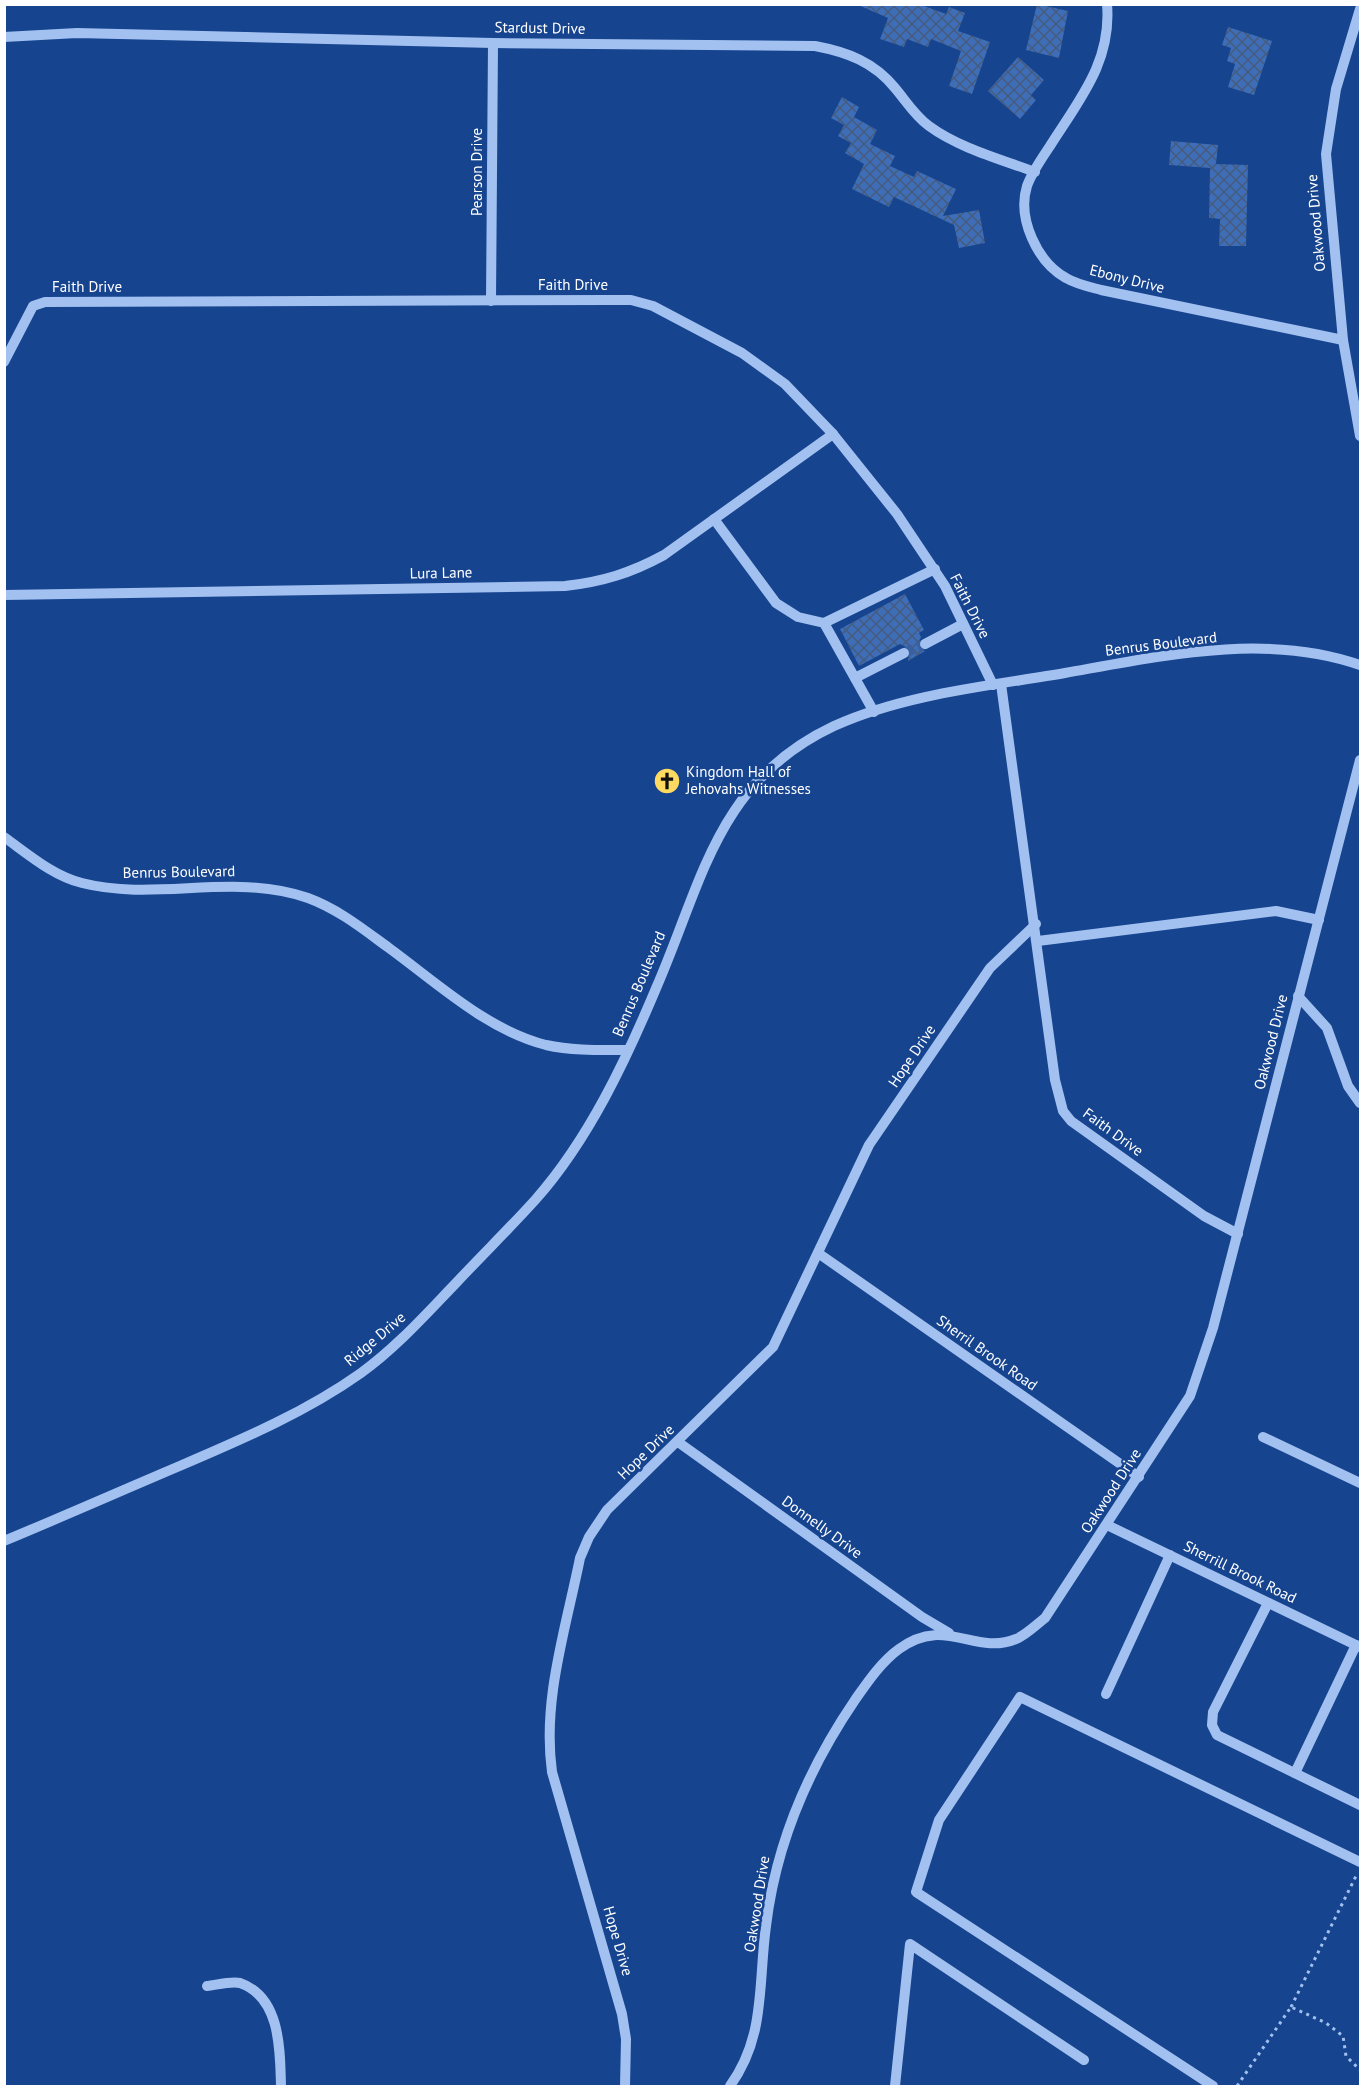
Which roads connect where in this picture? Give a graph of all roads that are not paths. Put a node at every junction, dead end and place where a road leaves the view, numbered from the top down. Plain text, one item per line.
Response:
1 (1107, 4) edge
2 (1360, 9) edge
3 (4, 37) edge
4 (494, 43) junction
5 (1035, 172) junction
6 (491, 301) junction
7 (1343, 340) junction
8 (4, 362) edge
9 (833, 434) junction
10 (1360, 435) edge
11 (714, 519) junction
12 (934, 569) junction
13 (4, 595) edge
14 (825, 623) junction
15 (963, 624) junction
16 (925, 644) tunnel mouth
17 (904, 653) tunnel mouth
18 (1360, 666) edge
19 (855, 678) junction
20 (997, 685) junction
21 (874, 712) junction
22 (1360, 760) edge
23 (4, 837) edge
24 (1319, 920) junction
25 (1036, 924) junction
26 (1038, 941) junction
27 (1298, 996) junction
28 (628, 1050) junction
29 (1360, 1103) edge
30 (1238, 1234) junction
31 (818, 1253) junction
32 (1263, 1437) dead end
33 (678, 1442) junction
34 (1139, 1477) junction
35 (1360, 1483) edge
36 (1107, 1525) junction
37 (4, 1541) edge
38 (1170, 1555) junction
39 (1268, 1603) junction
40 (951, 1634) junction
41 (1358, 1646) edge
42 (1106, 1694) dead end
43 (1295, 1773) junction
44 (1360, 1805) edge
45 (1360, 1864) edge
46 (207, 1986) dead end
47 (1084, 2060) dead end
48 (281, 2086) edge
49 (625, 2086) edge
50 (730, 2086) edge
51 (895, 2086) edge
52 (1213, 2086) edge

1 - 5 street, Ebony Drive
2 - 7 street, Oakwood Drive
3 - 4 street, Stardust Drive
4 - 5 street, Stardust Drive
4 - 6 street, Pearson Drive
5 - 7 street, Ebony Drive
6 - 8 street, Faith Drive
6 - 9 street, Faith Drive
7 - 10 street, Oakwood Drive
9 - 11 street, Lura Lane
9 - 12 street, Faith Drive
11 - 13 street, Lura Lane
11 - 14 street
12 - 14 street
12 - 15 street, Faith Drive
14 - 19 street
15 - 16 street
15 - 20 street, Faith Drive
17 - 19 street
18 - 20 street, Benrus Boulevard
19 - 21 street
20 - 21 street, Benrus Boulevard
20 - 25 street, Faith Drive
21 - 28 street, Benrus Boulevard
22 - 24 street, Oakwood Drive
23 - 28 street, Benrus Boulevard
24 - 26 street
24 - 27 street, Oakwood Drive
25 - 26 street, Faith Drive
25 - 31 street, Hope Drive
26 - 30 street, Faith Drive
27 - 29 street
27 - 30 street, Oakwood Drive
28 - 37 street, Ridge Drive
30 - 34 street, Oakwood Drive
31 - 33 street, Hope Drive
31 - 34 street, Sherril Brook Road
32 - 35 street
33 - 40 street, Donnelly Drive
33 - 49 street, Hope Drive
34 - 36 street, Oakwood Drive
36 - 38 street, Sherrill Brook Road
36 - 40 street, Oakwood Drive
38 - 39 street, Sherrill Brook Road
38 - 42 street
39 - 41 street, Sherrill Brook Road
39 - 43 street
40 - 50 street, Oakwood Drive
41 - 43 street
43 - 44 street
45 - 52 street
46 - 48 street
47 - 51 street

